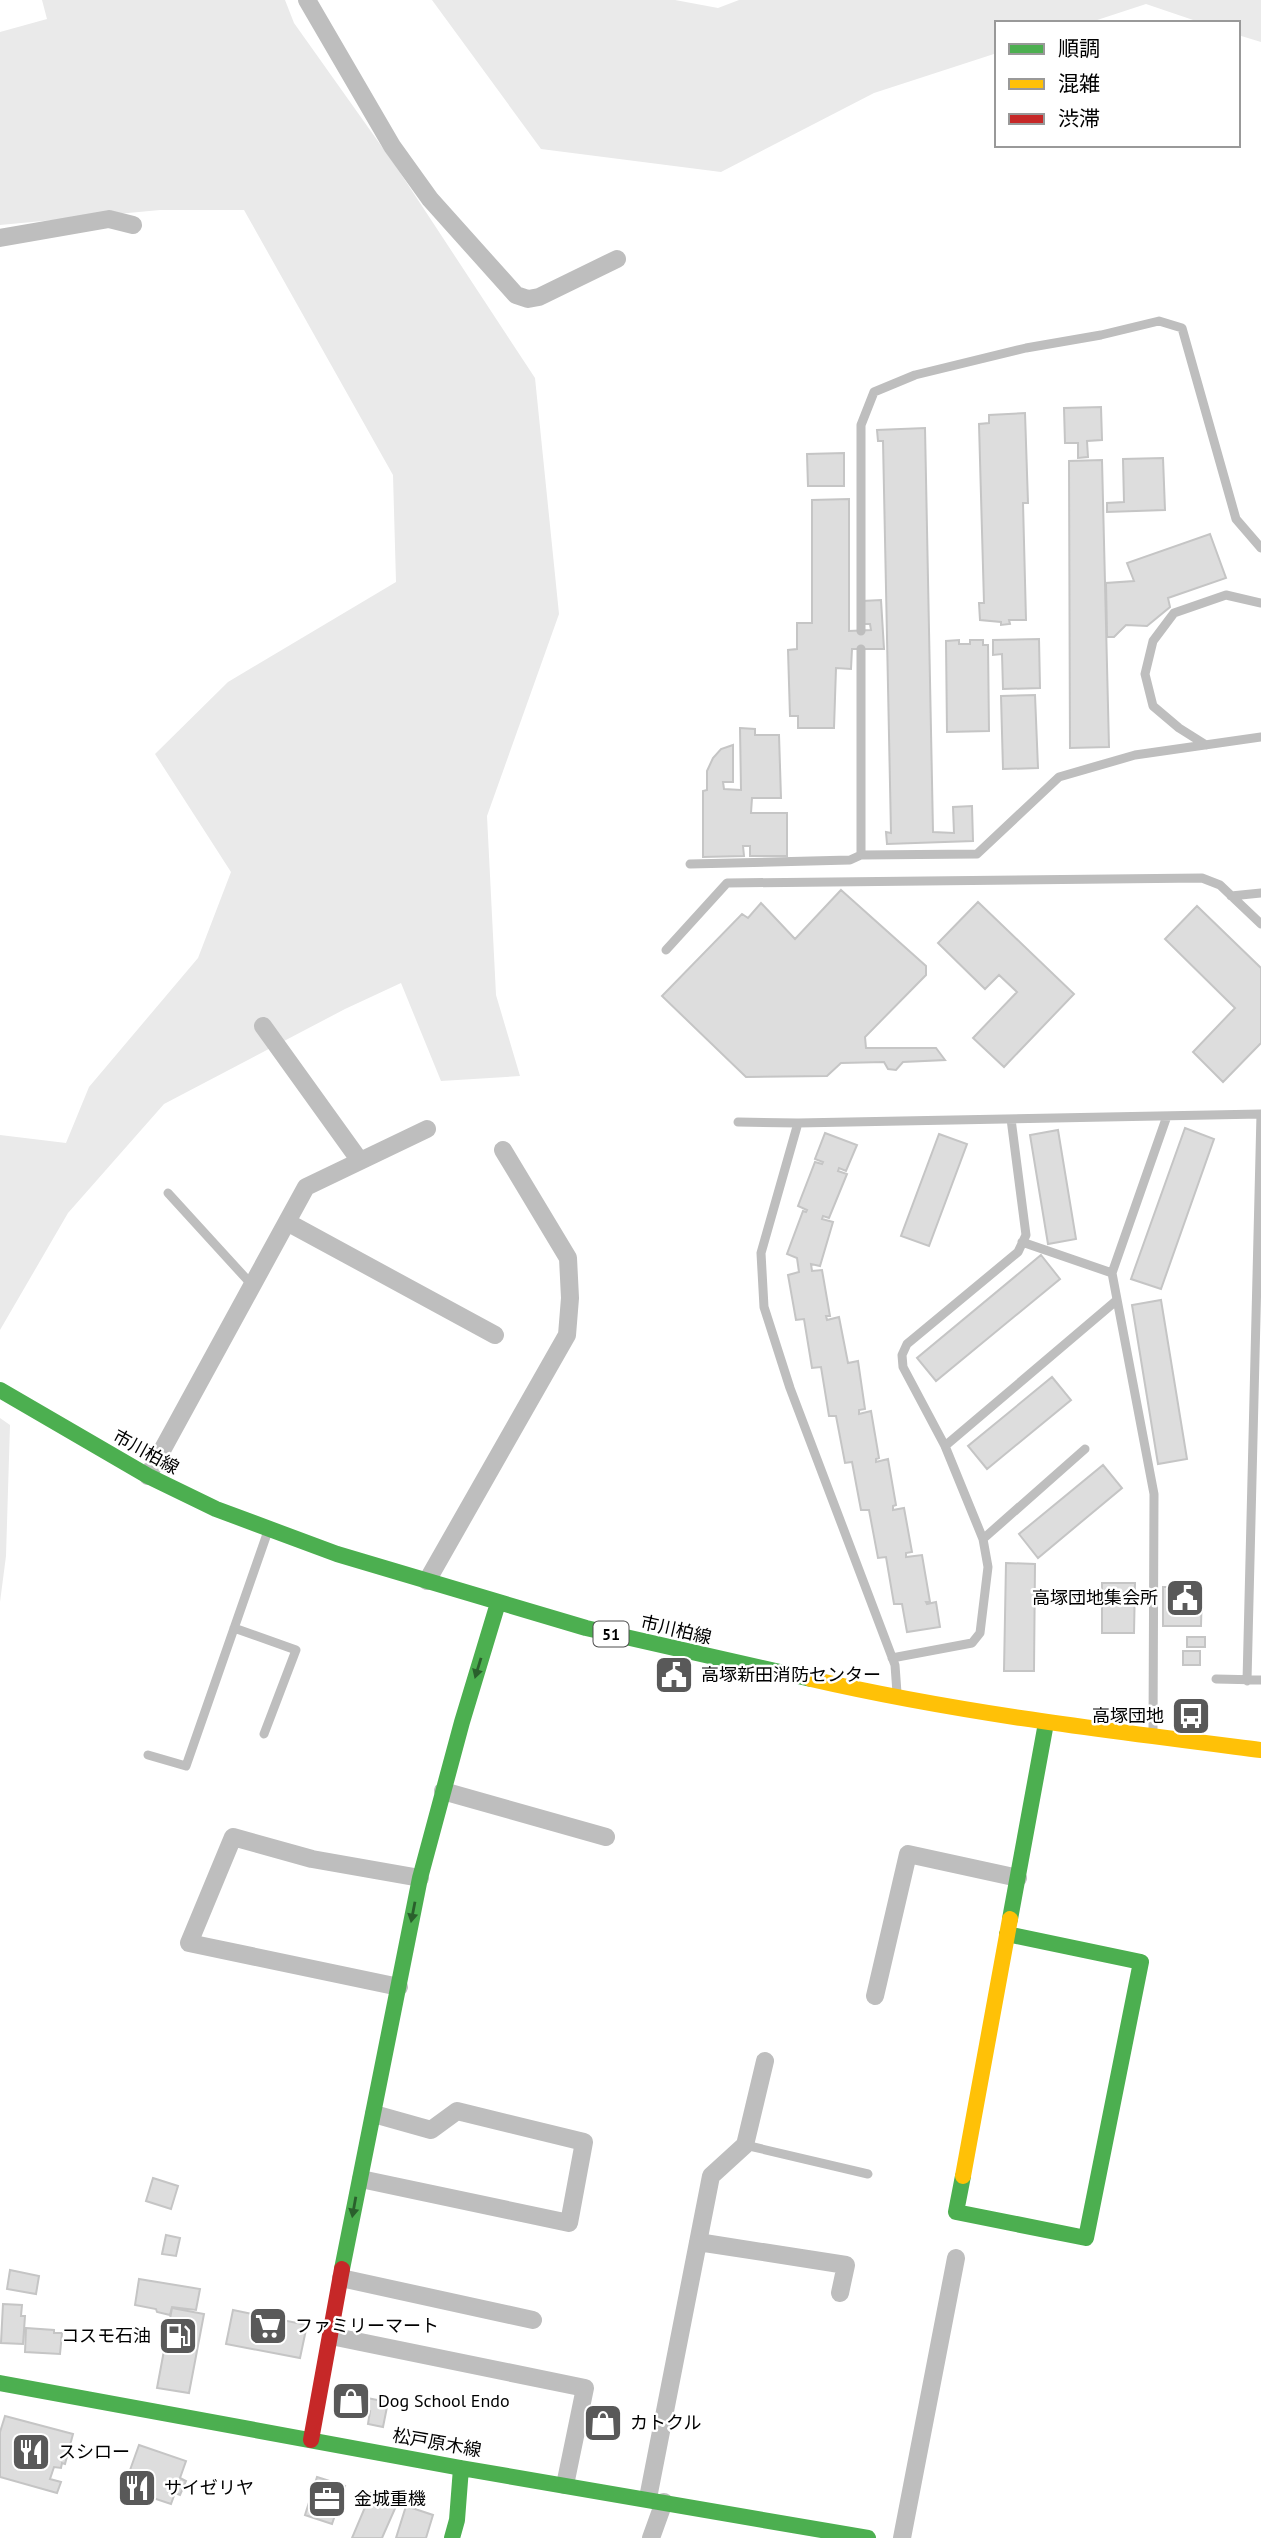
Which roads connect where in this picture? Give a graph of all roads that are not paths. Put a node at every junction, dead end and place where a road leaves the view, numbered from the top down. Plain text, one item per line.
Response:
1 (307, 0) edge
2 (133, 225) dead end
3 (0, 238) edge
4 (617, 259) dead end
5 (1261, 548) edge
6 (1261, 603) edge
7 (861, 631) dead end
8 (861, 649) dead end
9 (1261, 737) edge
10 (1206, 745) junction
11 (861, 855) junction
12 (690, 864) dead end
13 (1261, 893) edge
14 (1231, 896) junction
15 (1261, 924) edge
16 (666, 950) dead end
17 (264, 1026) dead end
18 (1261, 1114) edge
19 (1167, 1116) junction
20 (1011, 1119) junction
21 (738, 1122) dead end
22 (798, 1123) junction
23 (427, 1129) dead end
24 (503, 1150) dead end
25 (360, 1161) junction
26 (168, 1193) dead end
27 (286, 1222) junction
28 (1022, 1242) junction
29 (1259, 1258) edge
30 (1111, 1273) junction
31 (252, 1285) junction
32 (1117, 1300) junction
33 (495, 1335) dead end
34 (0, 1390) edge
35 (945, 1446) junction
36 (1085, 1449) dead end
37 (148, 1476) junction
38 (269, 1530) junction
39 (983, 1539) junction
40 (427, 1581) junction
41 (498, 1603) junction
42 (234, 1628) junction
43 (892, 1658) junction
44 (1216, 1679) dead end
45 (1261, 1680) edge
46 (1247, 1681) junction
47 (897, 1699) junction
48 (1046, 1723) junction
49 (264, 1734) dead end
50 (1153, 1735) junction
51 (1261, 1750) edge
52 (148, 1755) dead end
53 (443, 1791) junction
54 (606, 1837) dead end
55 (420, 1878) junction
56 (1018, 1878) junction
57 (1007, 1934) junction
58 (399, 1987) junction
59 (875, 1996) dead end
60 (765, 2060) dead end
61 (374, 2114) junction
62 (745, 2145) junction
63 (867, 2174) dead end
64 (360, 2179) junction
65 (698, 2242) junction
66 (956, 2258) dead end
67 (341, 2278) junction
68 (840, 2293) dead end
69 (533, 2320) dead end
70 (331, 2336) junction
71 (0, 2383) edge
72 (311, 2440) junction
73 (461, 2468) junction
74 (565, 2484) junction
75 (656, 2500) junction
76 (452, 2538) edge
77 (651, 2538) edge
78 (868, 2538) edge
79 (902, 2538) edge

1 - 4 street
2 - 3 street
5 - 7 lane
6 - 10 lane
8 - 11 lane
9 - 10 lane
10 - 11 lane
11 - 12 lane
13 - 14 lane
14 - 15 lane
14 - 16 lane
17 - 25 street
18 - 19 lane
18 - 29 lane
19 - 20 lane
19 - 30 lane
20 - 22 lane
20 - 28 lane
21 - 22 lane
22 - 43 lane
23 - 25 street
24 - 40 street
25 - 27 street
26 - 31 lane
27 - 31 street
27 - 33 street
28 - 30 lane
28 - 35 lane
29 - 46 lane
30 - 32 lane
31 - 37 street
32 - 35 lane
32 - 50 lane
34 - 37 main road, 市川柏線 / 51
35 - 39 lane
36 - 39 lane
37 - 38 main road, 市川柏線 / 51
38 - 40 main road, 市川柏線 / 51
38 - 42 lane
39 - 43 lane
40 - 41 main road, 市川柏線 / 51
41 - 47 main road, 市川柏線 / 51
41 -> 53 main road
42 - 49 lane
42 - 52 lane
43 - 47 lane
44 - 46 lane
45 - 46 lane
47 - 48 main road, 市川柏線 / 51
48 - 50 main road, 市川柏線 / 51
48 - 56 main road
50 - 51 main road, 市川柏線 / 51
53 - 54 street
53 - 55 main road
55 -> 58 main road
55 - 58 street
56 - 57 main road
56 - 59 street
57 - 57 main road
58 - 61 main road
60 - 62 street
61 - 64 main road
61 - 64 street
62 - 63 lane
62 - 65 street
64 -> 67 main road
65 - 68 street
65 - 75 street
66 - 79 street
67 - 69 street
67 - 70 main road
70 - 72 main road
70 - 74 street
71 - 72 main road, 松戸原木線
72 - 73 main road, 松戸原木線
73 - 74 main road, 松戸原木線
73 - 76 main road
74 - 75 main road, 松戸原木線
75 - 77 street
75 - 78 main road, 松戸原木線

